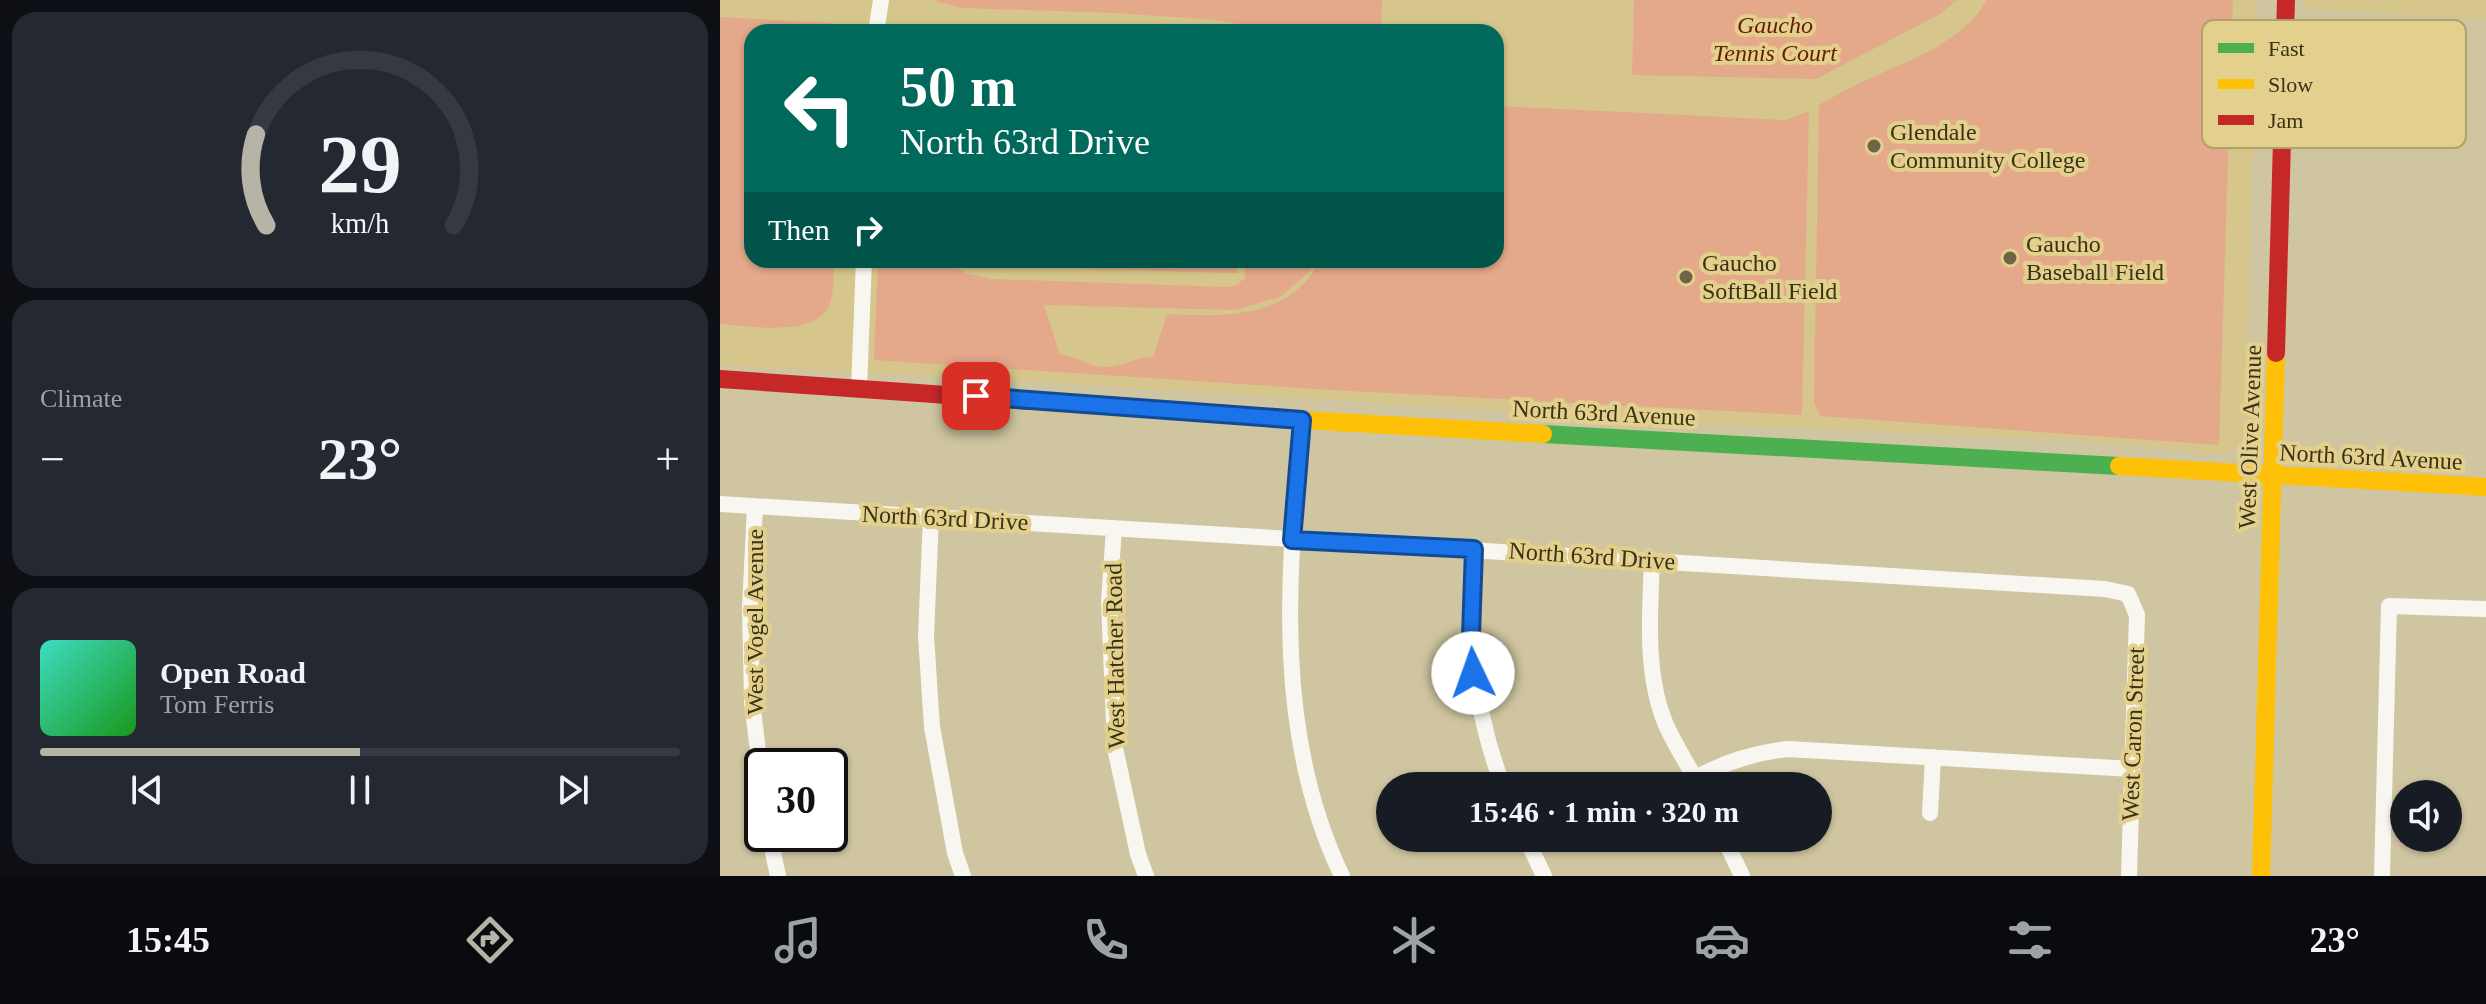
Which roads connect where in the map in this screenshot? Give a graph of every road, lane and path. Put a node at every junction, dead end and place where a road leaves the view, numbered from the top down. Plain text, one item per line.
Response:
1 (881, 0) edge
2 (2286, 0) edge
3 (2285, 20) edge
4 (877, 24) edge
5 (2282, 148) edge
6 (864, 268) edge
7 (720, 379) edge
8 (859, 388) junction
9 (1302, 420) junction
10 (2273, 476) junction
11 (2486, 487) edge
12 (720, 504) edge
13 (755, 506) junction
14 (931, 517) junction
15 (1114, 528) junction
16 (1292, 540) junction
17 (1474, 549) junction
18 (1652, 560) junction
19 (2128, 594) joint
20 (2486, 609) edge
21 (758, 748) edge
22 (1933, 757) junction
23 (2132, 769) junction
24 (1497, 772) edge
25 (1692, 772) edge
26 (1712, 772) edge
27 (1930, 813) dead end
28 (773, 852) edge
29 (1533, 852) edge
30 (1731, 852) edge
31 (778, 876) edge
32 (963, 876) edge
33 (1146, 876) edge
34 (1342, 876) edge
35 (1544, 876) edge
36 (1742, 876) edge
37 (2129, 876) edge
38 (2261, 876) edge
39 (2382, 876) edge

1 - 4 street
2 - 3 street, West Olive Avenue
5 - 10 street, West Olive Avenue
6 - 8 street
7 - 8 street, North 63rd Avenue
8 - 9 street, North 63rd Avenue
9 - 10 street, North 63rd Avenue
9 - 16 street
10 - 11 street, North 63rd Avenue
10 - 38 street, West Olive Avenue
12 - 13 street, North 63rd Drive
13 - 14 street, North 63rd Drive
13 - 21 street, West Vogel Avenue
14 - 15 street, North 63rd Drive
14 - 32 street
15 - 16 street, North 63rd Drive
15 - 33 street, West Hatcher Road
16 - 17 street, North 63rd Drive
16 - 34 street
17 - 18 street, North 63rd Drive
17 - 24 street
18 - 19 street, North 63rd Drive
18 - 25 street
19 - 23 street, West Caron Street
20 - 39 street
22 - 23 street
22 - 26 street
22 - 27 street
23 - 37 street, West Caron Street
28 - 31 street
29 - 35 street
30 - 36 street

